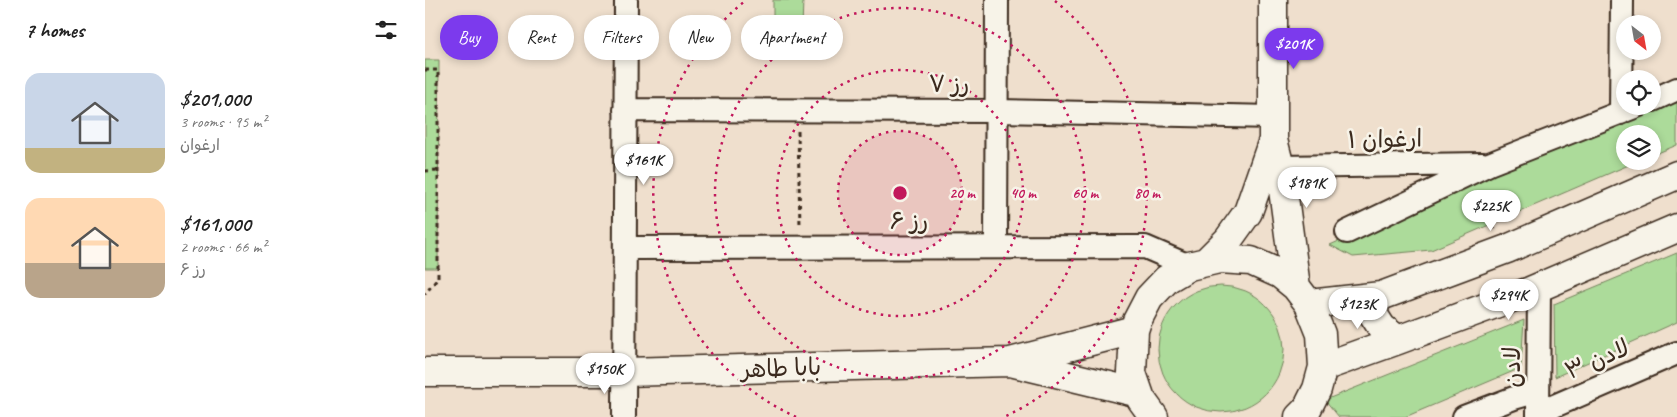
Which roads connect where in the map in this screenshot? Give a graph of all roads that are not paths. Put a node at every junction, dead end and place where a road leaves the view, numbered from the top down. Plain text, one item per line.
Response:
1 (626, 0) edge
2 (997, 0) edge
3 (1273, 0) edge
4 (1622, 0) edge
5 (1626, 70) edge
6 (1677, 89) edge
7 (1661, 96) edge
8 (625, 110) junction
9 (997, 111) junction
10 (1616, 115) edge
11 (1273, 129) junction
12 (1489, 164) junction
13 (1281, 167) junction
14 (1677, 175) edge
15 (1677, 228) edge
16 (1347, 232) dead end
17 (996, 247) junction
18 (625, 248) junction
19 (1197, 264) junction
20 (1539, 287) junction
21 (1303, 296) junction
22 (1377, 296) junction
23 (1134, 330) junction
24 (1398, 340) junction
25 (1677, 354) edge
26 (1010, 362) junction
27 (1323, 367) junction
28 (425, 372) edge
29 (624, 372) junction
30 (1539, 391) junction
31 (1139, 393) junction
32 (1538, 415) edge
33 (624, 417) edge
34 (1154, 417) edge
35 (1299, 417) edge
36 (1464, 417) edge

1 - 8 street
2 - 9 street
3 - 11 main road
4 - 5 street
6 - 7 street
8 - 9 street, رز ۷
8 - 18 street
9 - 11 street, رز ۷
9 - 17 street
10 - 12 street
11 - 13 main road
11 - 19 main road
12 - 13 street, ارغوان ۱
12 - 16 street
13 - 21 main road
14 - 22 main road
15 - 20 main road
17 - 18 street, رز ۶
17 - 19 street, رز ۶
18 - 29 street
19 - 21 main road
19 - 23 main road
20 - 24 main road
20 - 30 street, لادن
21 - 22 main road
21 - 27 main road
22 - 24 main road
23 - 26 main road, بابا طاهر
23 - 31 main road
24 - 27 main road
25 - 32 street, لادن ۳
26 - 29 main road, بابا طاهر
26 - 31 main road
27 - 35 main road
28 - 29 main road, بابا طاهر
29 - 33 street
30 - 32 street, لادن
30 - 36 street
31 - 34 main road

